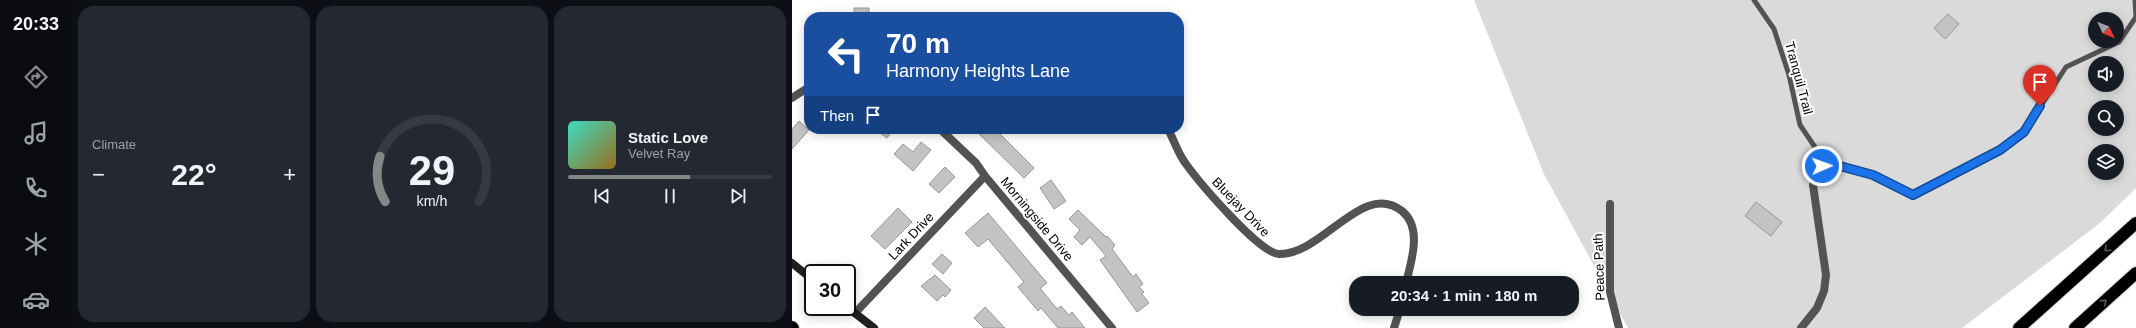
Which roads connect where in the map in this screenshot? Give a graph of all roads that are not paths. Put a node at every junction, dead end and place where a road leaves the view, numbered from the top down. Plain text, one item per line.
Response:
1 (1754, 0) edge
2 (2135, 0) edge
3 (804, 90) edge
4 (792, 98) edge
5 (945, 134) edge
6 (1170, 134) edge
7 (1825, 162) junction
8 (985, 176) junction
9 (1610, 204) dead end
10 (2136, 222) edge
11 (792, 263) edge
12 (804, 273) edge
13 (2136, 273) edge
14 (1407, 276) edge
15 (856, 312) edge
16 (856, 314) edge
17 (1398, 316) edge
18 (874, 328) edge
19 (1112, 328) edge
20 (1394, 328) edge
21 (1620, 328) edge
22 (1801, 328) edge
23 (2019, 328) edge
24 (2075, 328) edge

1 - 7 lane, Tranquil Trail
2 - 7 lane
3 - 4 street
5 - 8 street, Morningside Drive
6 - 14 street, Bluejay Drive
7 - 22 street
8 - 15 street, Lark Drive
8 - 19 street, Morningside Drive
9 - 21 street, Peace Path
10 -> 23 highway
11 - 12 street
24 -> 13 highway
16 - 18 street
17 - 20 street

